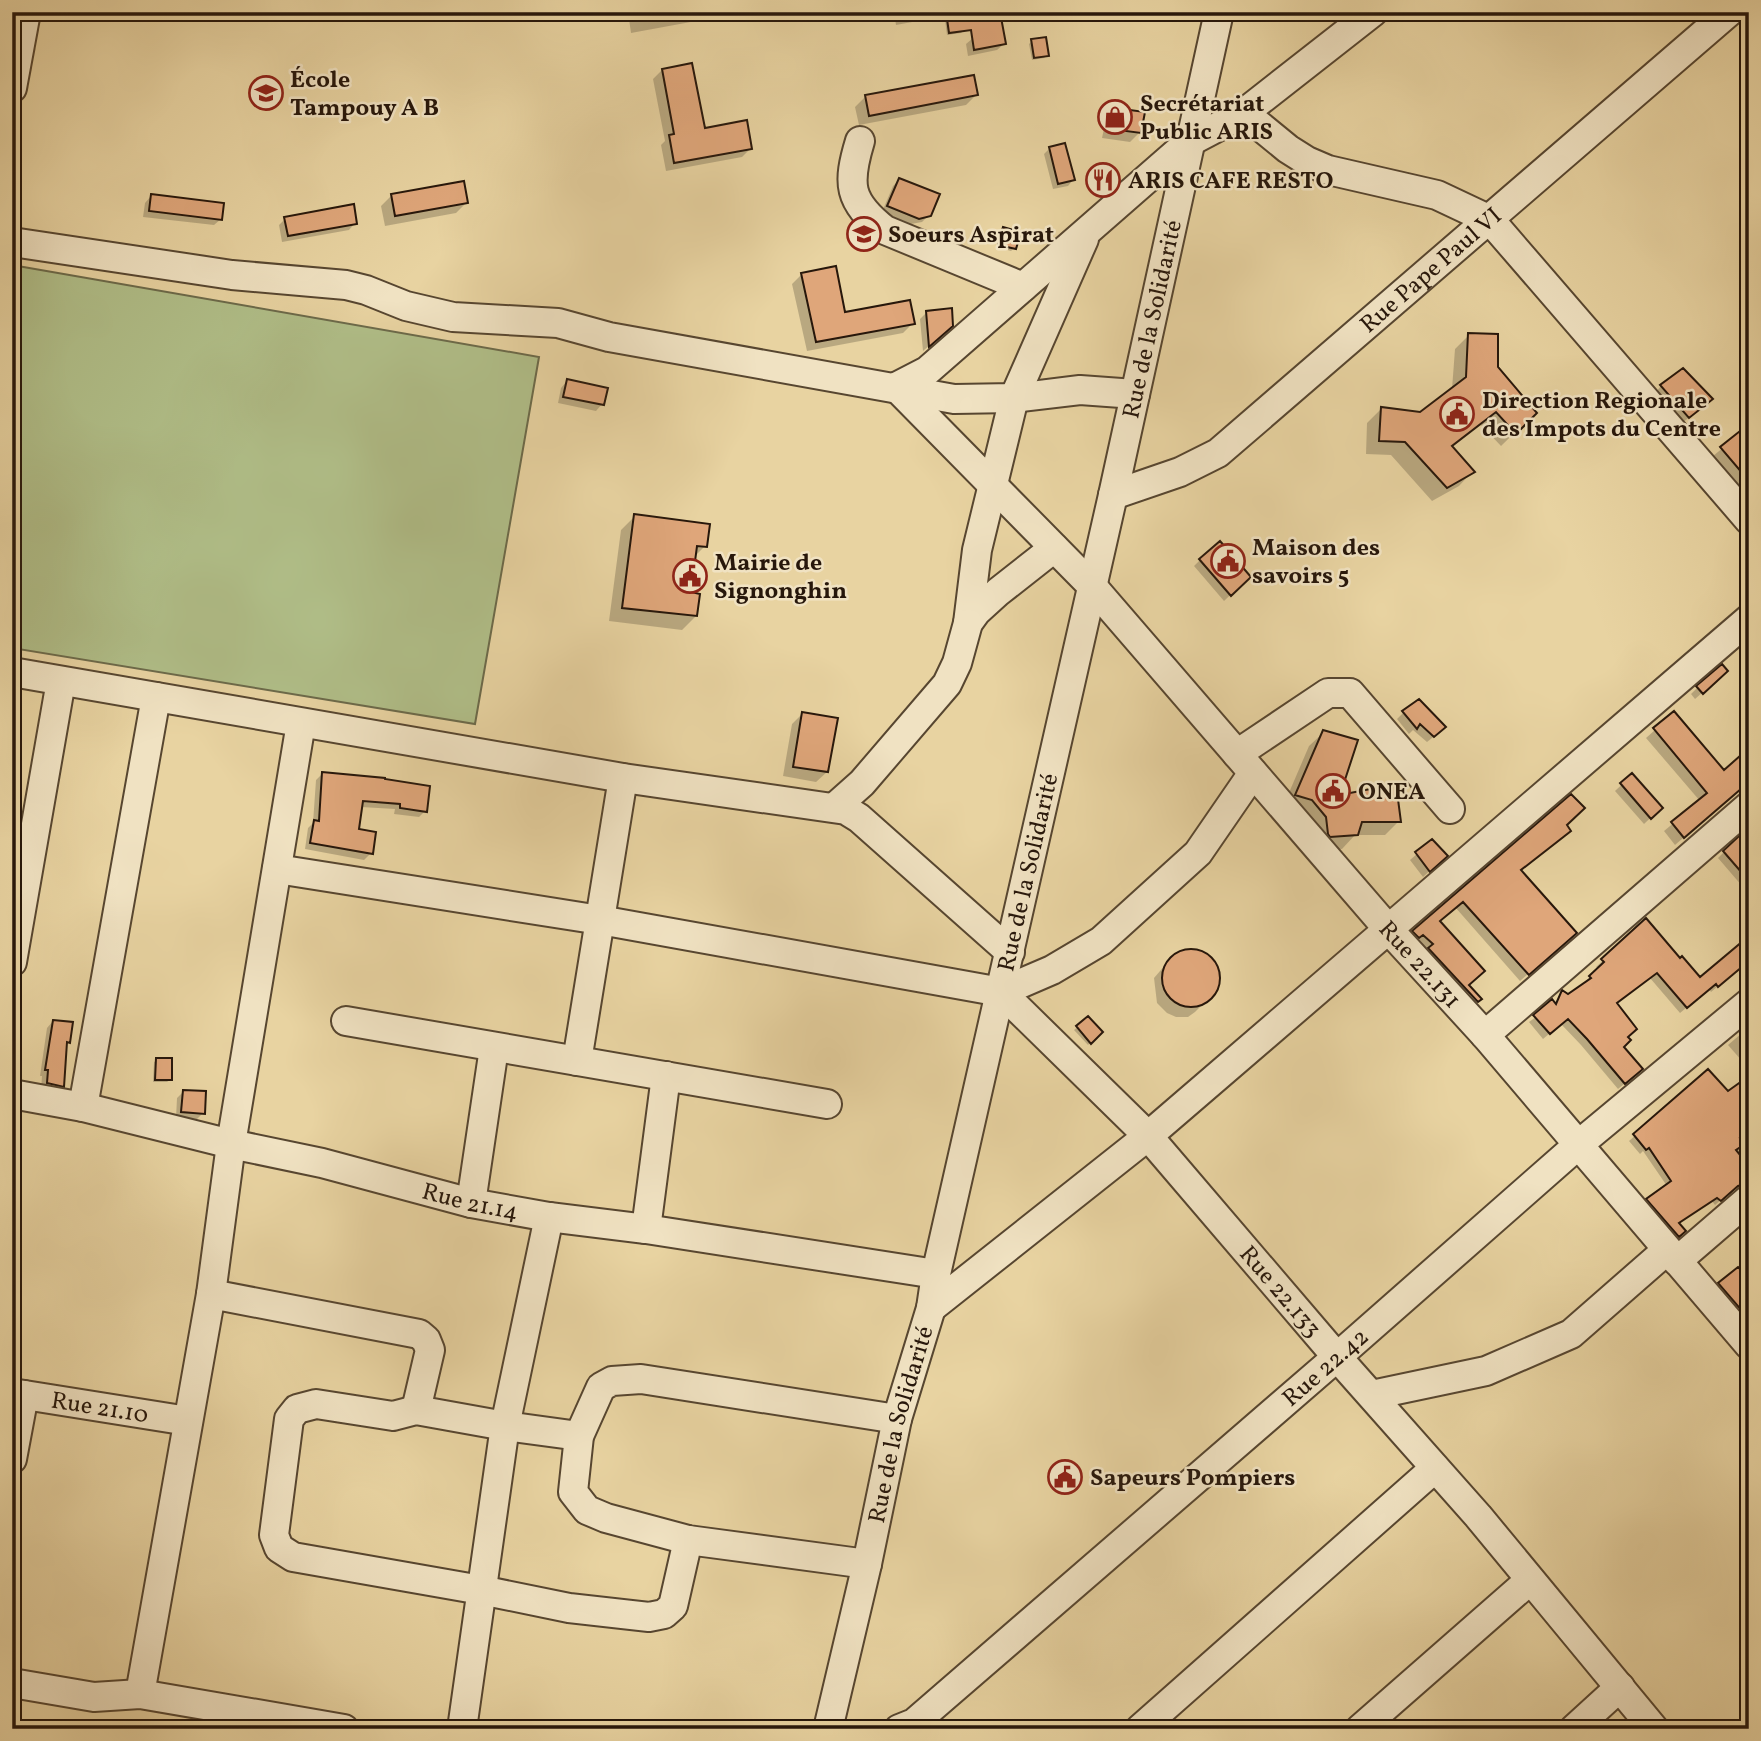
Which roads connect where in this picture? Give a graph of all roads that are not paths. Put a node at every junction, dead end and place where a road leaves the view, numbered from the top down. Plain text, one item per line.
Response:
1 (26, 12) edge
2 (1219, 12) edge
3 (1373, 12) edge
4 (1729, 12) edge
5 (12, 88) edge
6 (1244, 113) junction
7 (860, 141) dead end
8 (1189, 142) junction
9 (1490, 220) junction
10 (1086, 232) junction
11 (12, 242) edge
12 (1023, 287) junction
13 (895, 387) junction
14 (1135, 394) junction
15 (1014, 398) junction
16 (993, 486) junction
17 (1113, 495) junction
18 (1749, 520) edge
19 (1054, 548) junction
20 (1092, 586) junction
21 (1749, 619) edge
22 (968, 622) junction
23 (12, 672) edge
24 (61, 681) junction
25 (156, 697) junction
26 (301, 723) junction
27 (1245, 763) junction
28 (623, 778) junction
29 (1749, 806) edge
30 (835, 807) junction
31 (1450, 809) dead end
32 (277, 869) junction
33 (600, 919) junction
34 (1389, 930) junction
35 (1010, 952) junction
36 (12, 962) edge
37 (1001, 992) junction
38 (1749, 1003) edge
39 (346, 1021) dead end
40 (1485, 1035) junction
41 (494, 1048) junction
42 (577, 1060) junction
43 (666, 1076) junction
44 (12, 1094) edge
45 (827, 1104) dead end
46 (83, 1107) junction
47 (1149, 1136) junction
48 (231, 1144) junction
49 (1578, 1145) junction
50 (1749, 1199) edge
51 (471, 1203) junction
52 (549, 1217) junction
53 (646, 1229) junction
54 (1672, 1256) junction
55 (936, 1275) junction
56 (211, 1294) junction
57 (931, 1308) junction
58 (1749, 1345) edge
59 (1338, 1357) junction
60 (18, 1394) edge
61 (1372, 1395) junction
62 (416, 1410) junction
63 (897, 1419) junction
64 (188, 1421) junction
65 (505, 1426) junction
66 (579, 1436) junction
67 (12, 1459) edge
68 (1435, 1468) junction
69 (688, 1540) junction
70 (867, 1564) junction
71 (1530, 1580) junction
72 (481, 1590) junction
73 (12, 1683) edge
74 (1620, 1687) junction
75 (140, 1695) junction
76 (344, 1729) edge
77 (462, 1729) edge
78 (828, 1729) edge
79 (900, 1729) edge
80 (1140, 1729) edge
81 (1360, 1729) edge
82 (1574, 1729) edge
83 (1654, 1729) edge

1 - 5 street
2 - 8 street, Rue de la Solidarité
3 - 6 street
4 - 9 street, Rue Pape Paul VI
6 - 8 street
6 - 9 street
7 - 12 street
8 - 10 street
8 - 14 street, Rue de la Solidarité
9 - 17 street, Rue Pape Paul VI
9 - 18 street
10 - 12 street
10 - 15 street
11 - 13 street
12 - 13 street
13 - 15 street
13 - 16 street, Rue 22.131
14 - 15 street
14 - 17 street, Rue de la Solidarité
15 - 16 street
16 - 19 street, Rue 22.131
16 - 22 street
17 - 20 street, Rue de la Solidarité
19 - 20 street, Rue 22.131
19 - 22 street
20 - 27 street, Rue 22.131
20 - 35 street, Rue de la Solidarité
21 - 34 street
22 - 30 street
23 - 24 street
24 - 25 street
24 - 36 street
25 - 26 street
25 - 46 street
26 - 28 street
26 - 32 street
27 - 31 street
27 - 34 street, Rue 22.131
27 - 37 street
28 - 30 street
28 - 33 street
29 - 40 street
30 - 35 street
32 - 33 street
32 - 48 street
33 - 37 street
33 - 42 street
34 - 40 street, Rue 22.131
34 - 47 street
35 - 37 street, Rue de la Solidarité
37 - 47 street, Rue 22.133
37 - 55 street, Rue de la Solidarité
38 - 49 street, Rue 22.42
39 - 41 street
40 - 49 street, Rue 22.131
41 - 42 street
41 - 51 street
42 - 43 street
43 - 45 street
43 - 53 street
44 - 46 street, Rue 21.14
46 - 48 street, Rue 21.14
47 - 57 street
47 - 59 street, Rue 22.133
48 - 51 street, Rue 21.14
48 - 56 street
49 - 54 street, Rue 22.131
49 - 59 street, Rue 22.42
50 - 54 street
51 - 52 street, Rue 21.14
52 - 53 street, Rue 21.14
52 - 65 street
53 - 55 street, Rue 21.14
54 - 58 street, Rue 22.131
54 - 61 street
55 - 57 street, Rue de la Solidarité
56 - 62 street
56 - 64 street
57 - 63 street, Rue de la Solidarité
59 - 61 street, Rue 22.133
59 - 79 street, Rue 22.42
60 - 64 street, Rue 21.10
60 - 67 street
61 - 68 street, Rue 22.133
62 - 65 street
62 - 72 street
63 - 66 street
63 - 70 street, Rue de la Solidarité
64 - 75 street
65 - 66 street
65 - 72 street
66 - 69 street
68 - 71 street, Rue 22.133
68 - 80 street
69 - 70 street
69 - 72 street
70 - 78 street, Rue de la Solidarité
71 - 74 street, Rue 22.133
71 - 81 street
72 - 77 street
73 - 75 street
74 - 82 street
74 - 83 street, Rue 22.133
75 - 76 street

